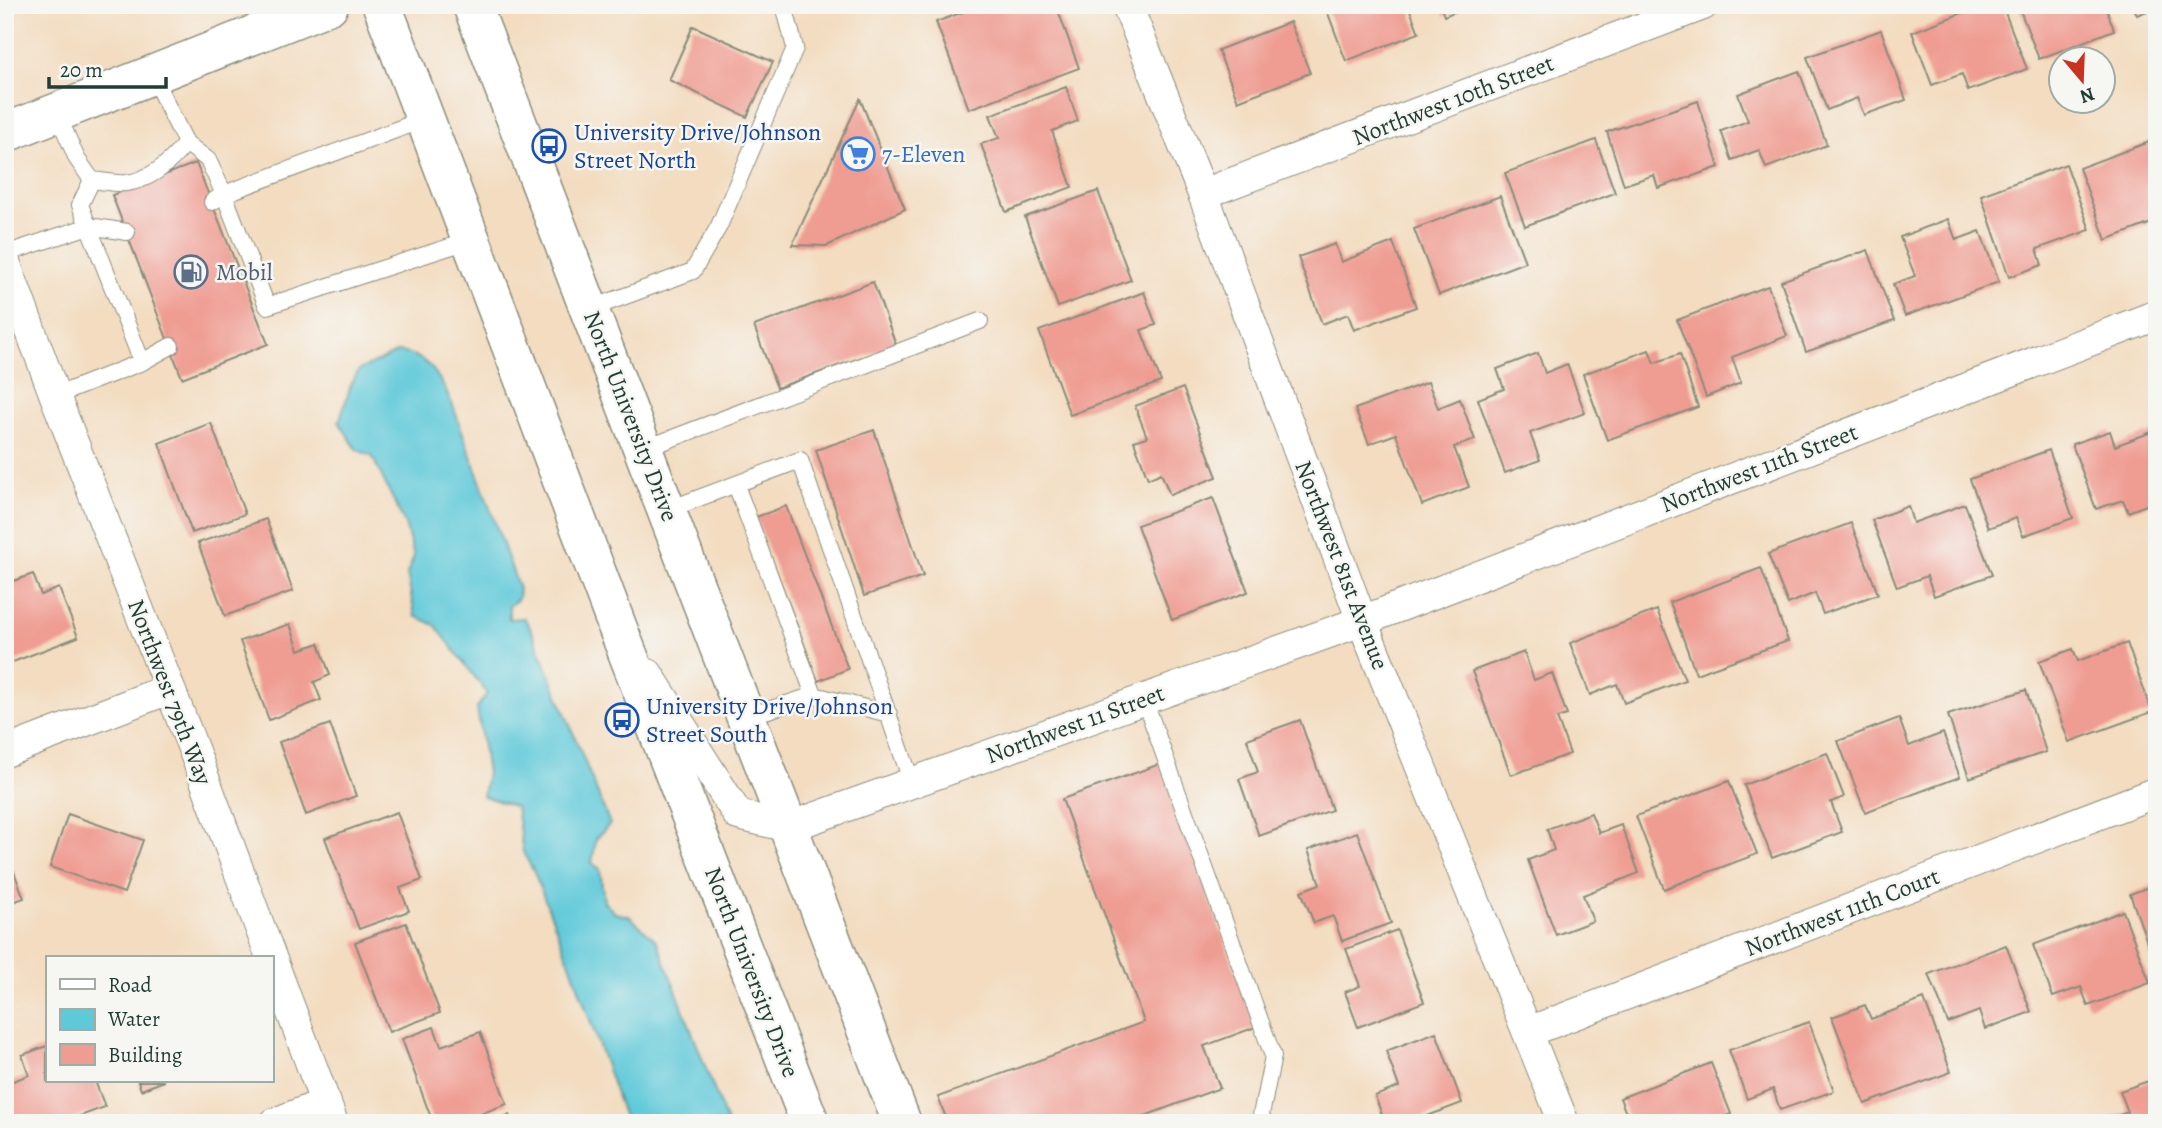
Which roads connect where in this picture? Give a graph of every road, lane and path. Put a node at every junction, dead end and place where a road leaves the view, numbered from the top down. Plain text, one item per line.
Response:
1 (329, 5) edge
2 (382, 5) edge
3 (472, 5) edge
4 (784, 5) edge
5 (1127, 5) edge
6 (1703, 5) edge
7 (152, 75) junction
8 (57, 113) junction
9 (425, 119) junction
10 (5, 133) edge
11 (186, 143) junction
12 (92, 180) junction
13 (1203, 194) junction
14 (218, 198) junction
15 (89, 226) junction
16 (127, 232) dead end
17 (471, 240) junction
18 (5, 254) edge
19 (5, 262) edge
20 (590, 309) junction
21 (2157, 315) edge
22 (979, 321) dead end
23 (171, 346) dead end
24 (142, 362) junction
25 (55, 396) junction
26 (643, 449) junction
27 (736, 485) junction
28 (667, 510) junction
29 (1362, 621) junction
30 (617, 626) junction
31 (169, 689) junction
32 (814, 695) junction
33 (1144, 699) junction
34 (889, 714) junction
35 (747, 717) junction
36 (5, 752) edge
37 (912, 783) junction
38 (2157, 792) edge
39 (789, 827) junction
40 (270, 956) edge
41 (273, 963) edge
42 (1528, 1032) junction
43 (330, 1113) edge
44 (275, 1123) edge
45 (810, 1123) edge
46 (902, 1123) edge
47 (1264, 1123) edge
48 (1564, 1123) edge

1 - 7 main road
2 - 9 main road, North University Drive
3 - 20 main road, North University Drive
4 - 20 lane
5 - 13 street, Northwest 81st Avenue
6 - 13 street, Northwest 10th Street
7 - 8 main road
7 - 11 lane
8 - 10 main road
8 - 12 lane
9 - 14 lane
9 - 17 main road, North University Drive
11 - 12 lane
11 - 14 lane
12 - 15 lane
13 - 29 street, Northwest 81st Avenue
14 - 17 lane
15 - 16 lane
15 - 18 lane
15 - 24 lane
17 - 30 main road, North University Drive
19 - 25 street, Northwest 79th Way
20 - 26 main road, North University Drive
21 - 29 street, Northwest 11th Street
22 - 26 lane
23 - 24 lane
24 - 25 lane
25 - 31 street, Northwest 79th Way
26 - 28 main road, North University Drive
27 - 28 lane
27 - 32 lane
27 - 34 lane
28 - 35 main road, North University Drive
29 - 33 street, Northwest 11 Street
29 - 42 street, Northwest 81st Avenue
30 - 39 street, North University Drive
30 - 45 main road, North University Drive
31 - 36 street
31 - 40 street, Northwest 79th Way
32 - 34 lane
32 - 35 lane
33 - 37 street, Northwest 11 Street
33 - 47 lane
34 - 37 lane
35 - 39 main road, North University Drive
37 - 39 street, Northwest 11 Street
38 - 42 street, Northwest 11th Court
39 - 46 main road, North University Drive
41 - 43 street, Northwest 79th Way
42 - 48 street, Northwest 81st Avenue
43 - 44 street

